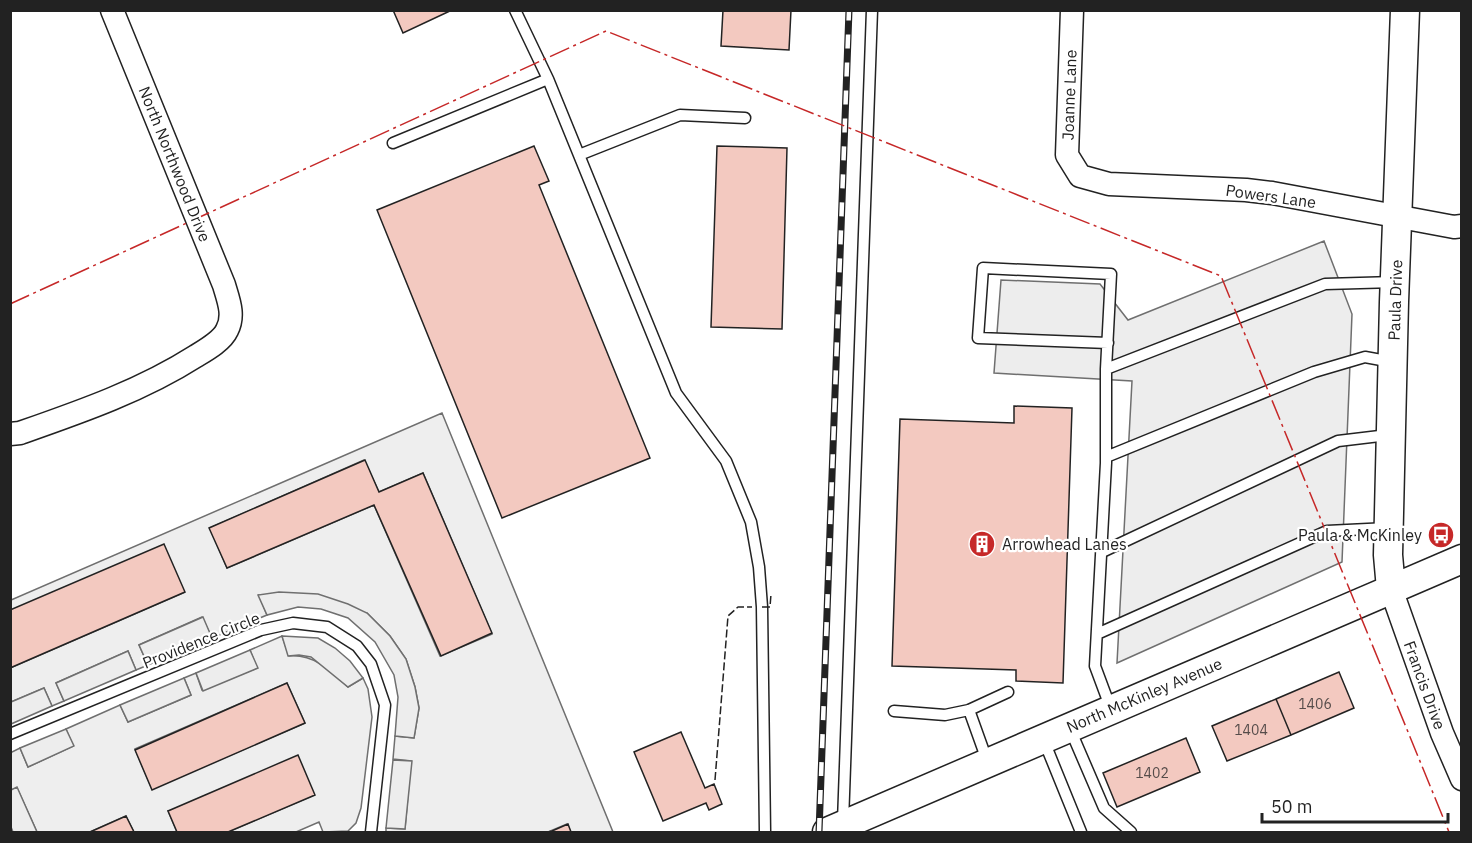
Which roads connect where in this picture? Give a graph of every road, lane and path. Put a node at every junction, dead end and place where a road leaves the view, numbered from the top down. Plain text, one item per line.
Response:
1 (112, 10) edge
2 (515, 10) edge
3 (872, 10) edge
4 (1072, 10) edge
5 (1405, 10) edge
6 (548, 79) junction
7 (745, 118) dead end
8 (393, 143) dead end
9 (579, 156) junction
10 (1080, 176) joint
11 (1398, 218) junction
12 (1461, 226) edge
13 (1395, 282) junction
14 (1108, 343) junction
15 (1393, 362) junction
16 (1106, 369) junction
17 (10, 434) edge
18 (1391, 435) junction
19 (1106, 457) junction
20 (1389, 528) junction
21 (1102, 552) junction
22 (1461, 559) edge
23 (1392, 589) junction
24 (1097, 634) junction
25 (1008, 692) dead end
26 (969, 710) junction
27 (1111, 710) junction
28 (894, 711) dead end
29 (1070, 728) junction
30 (10, 734) edge
31 (1043, 739) junction
32 (988, 763) junction
33 (1461, 779) edge
34 (835, 829) edge
35 (371, 832) edge
36 (765, 832) edge
37 (1081, 832) edge
38 (1131, 832) edge

1 - 17 street, North Northwood Drive
2 - 6 lane
3 - 34 lane
4 - 10 street, Joanne Lane
5 - 11 street, Paula Drive
6 - 8 lane
6 - 9 lane
7 - 9 lane
9 - 36 lane
10 - 11 street, Powers Lane
11 - 12 street, Powers Lane
11 - 13 street, Paula Drive
13 - 15 street, Paula Drive
13 - 16 lane
14 - 14 lane
14 - 16 lane
15 - 18 street, Paula Drive
15 - 19 lane
16 - 19 lane
18 - 20 street, Paula Drive
18 - 21 lane
19 - 21 lane
20 - 23 street, Paula Drive
20 - 24 lane
21 - 24 lane
22 - 23 street, North McKinley Avenue
23 - 27 street, North McKinley Avenue
23 - 33 street, Francis Drive
24 - 27 lane
25 - 26 lane
26 - 28 lane
26 - 32 lane
27 - 29 street, North McKinley Avenue
29 - 31 street, North McKinley Avenue
29 - 38 lane
30 - 35 lane, Providence Circle
31 - 32 street, North McKinley Avenue
31 - 37 lane
32 - 34 street, North McKinley Avenue

